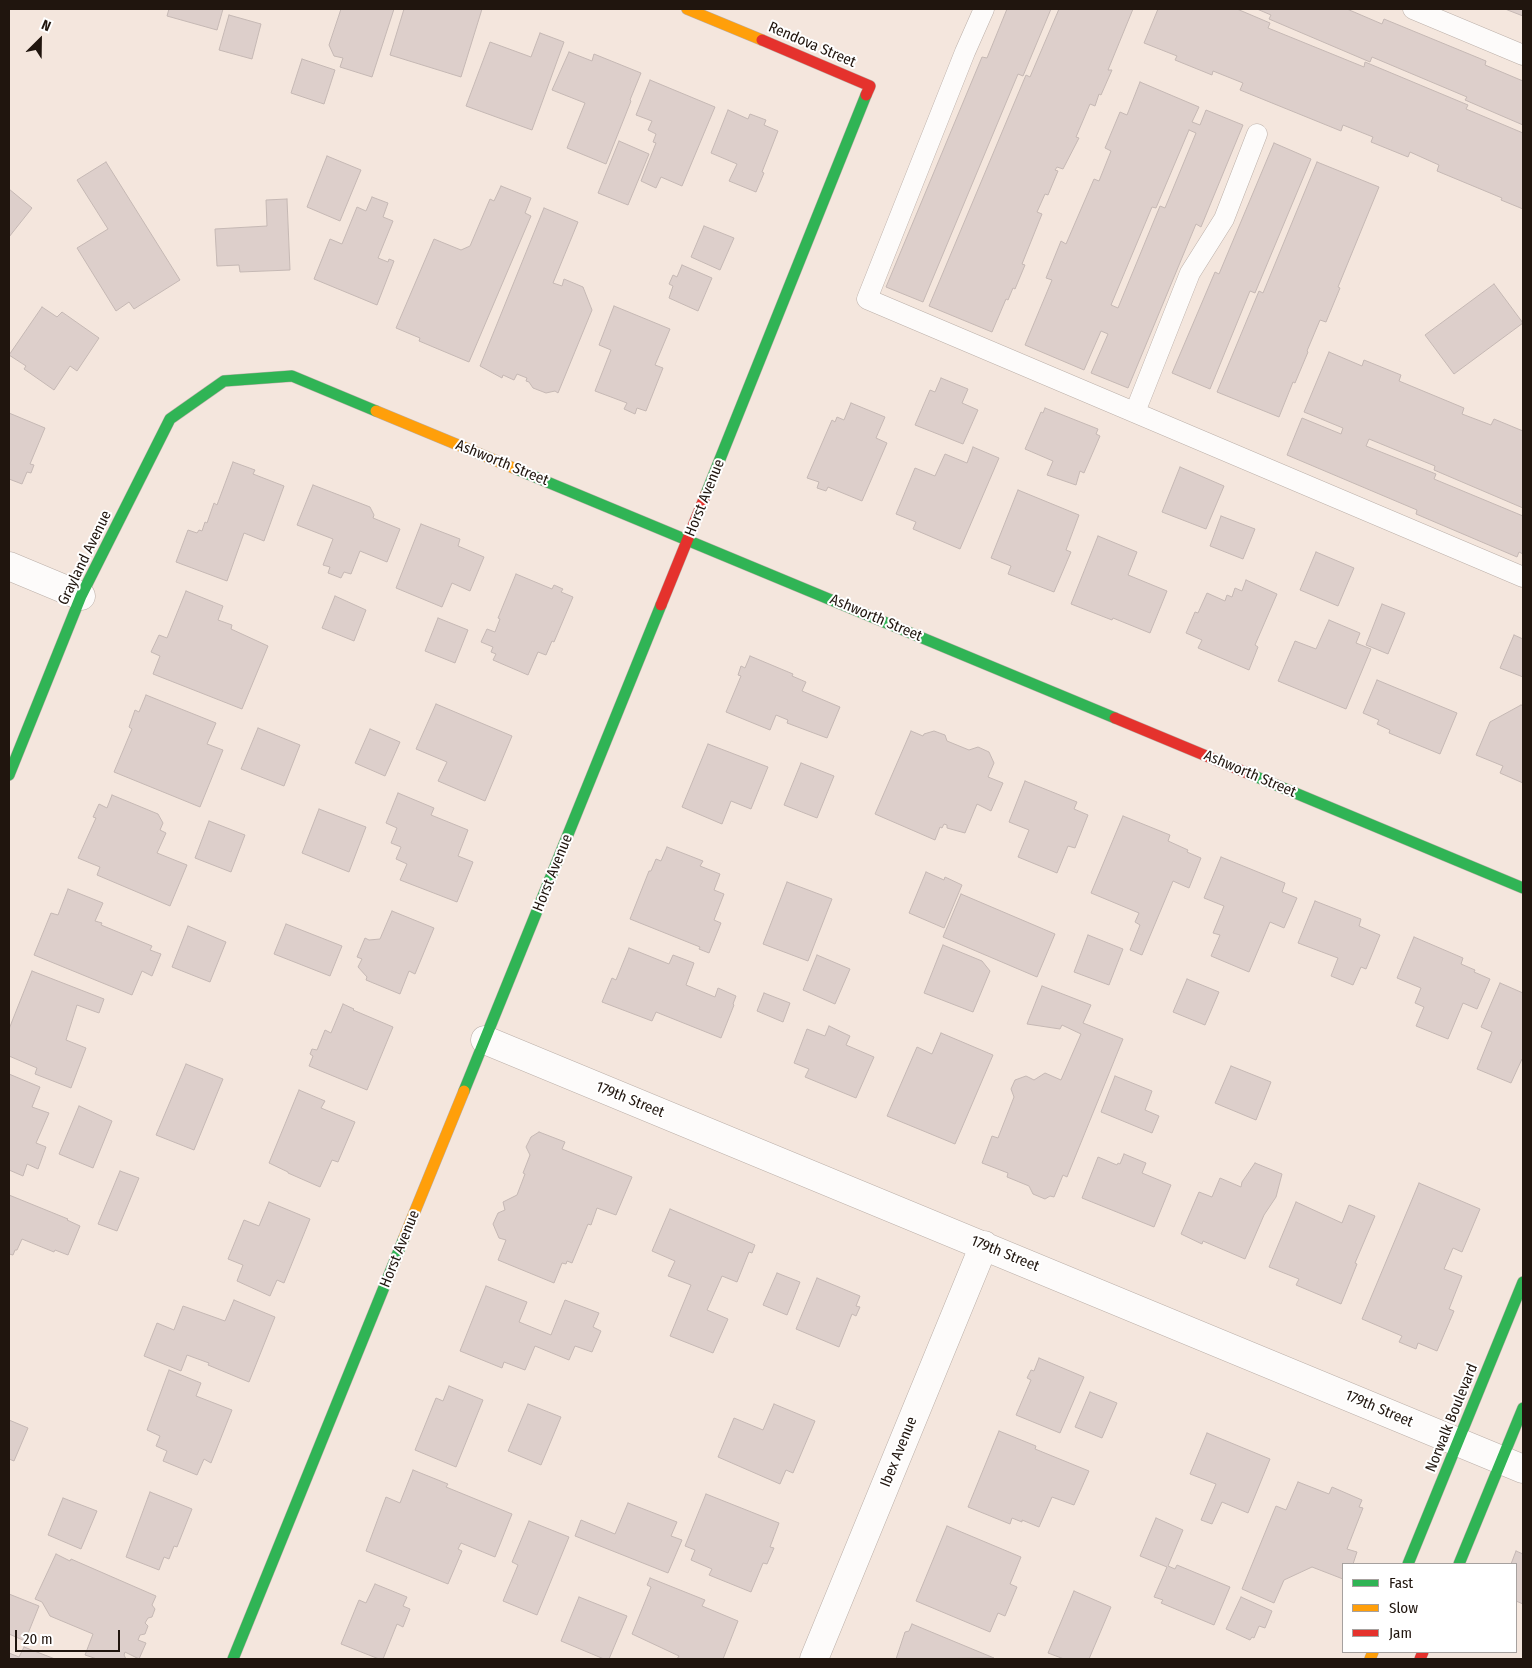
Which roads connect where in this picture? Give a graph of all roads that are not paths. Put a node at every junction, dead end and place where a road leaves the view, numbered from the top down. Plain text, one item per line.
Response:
1 (984, 9) edge
2 (1413, 9) edge
3 (694, 10) edge
4 (1523, 55) edge
5 (870, 86) joint
6 (1257, 134) dead end
7 (224, 381) joint
8 (1135, 412) junction
9 (688, 539) junction
10 (9, 566) edge
11 (1523, 577) edge
12 (81, 596) junction
13 (9, 775) edge
14 (1523, 888) edge
15 (485, 1040) junction
16 (984, 1245) junction
17 (1523, 1282) edge
18 (1523, 1408) edge
19 (1458, 1442) junction
20 (1513, 1464) edge
21 (1408, 1563) edge
22 (1460, 1563) edge
23 (233, 1659) edge
24 (814, 1659) edge

1 - 8 lane
2 - 4 lane
3 - 5 street, Rendova Street
5 - 9 street, Horst Avenue
6 - 8 lane
7 - 9 street, Ashworth Street
7 - 12 street, Grayland Avenue
8 - 11 lane
9 - 14 street, Ashworth Street
9 - 15 street, Horst Avenue
10 - 12 street
12 - 13 street, Grayland Avenue
15 - 16 street, 179th Street
15 - 23 street, Horst Avenue
16 - 19 street, 179th Street
16 - 24 street, Ibex Avenue
17 - 19 street, Norwalk Boulevard
18 - 20 street
19 - 20 street, 179th Street
19 - 21 street, Norwalk Boulevard
20 - 22 street

